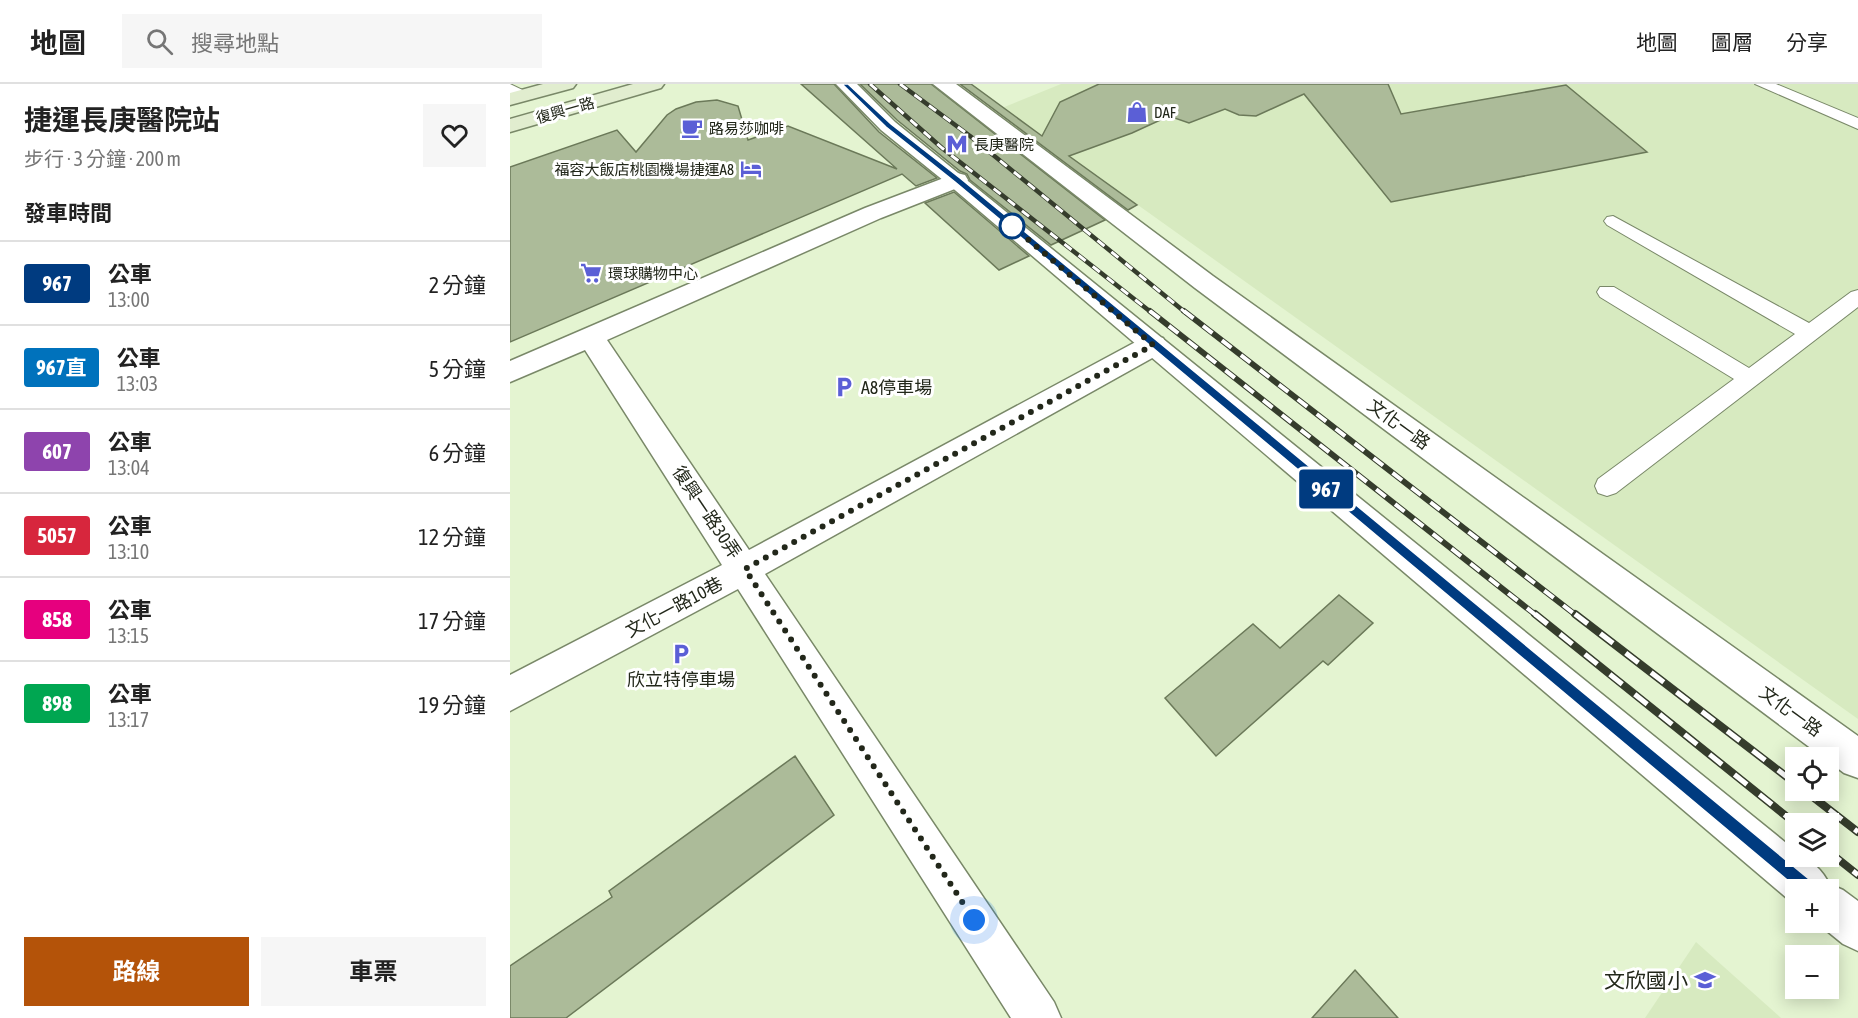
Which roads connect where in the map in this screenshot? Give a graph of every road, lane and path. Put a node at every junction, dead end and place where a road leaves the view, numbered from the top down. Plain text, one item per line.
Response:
1 (566, 84) edge
2 (654, 84) edge
3 (846, 84) edge
4 (943, 84) edge
5 (1763, 84) edge
6 (515, 94) edge
7 (1858, 124) edge
8 (510, 126) edge
9 (957, 180) junction
10 (1613, 221) dead end
11 (1607, 292) dead end
12 (1858, 297) edge
13 (1810, 333) junction
14 (591, 338) junction
15 (1153, 345) junction
16 (510, 372) edge
17 (1750, 378) junction
18 (1607, 486) dead end
19 (745, 569) junction
20 (510, 694) edge
21 (1858, 759) edge
22 (1797, 879) edge
23 (1839, 914) edge
24 (1858, 929) edge
25 (1038, 1018) edge

1 - 6 main road, 復興一路
2 - 8 main road, 復興一路
3 - 9 street
4 - 21 street, 文化一路
5 - 7 lane
9 - 14 street
9 - 15 street
10 - 13 lane
11 - 17 lane
12 - 13 lane
13 - 17 lane
14 - 16 street
14 - 19 street, 復興一路30弄
15 - 19 street, 文化一路10巷
15 - 22 street
17 - 18 lane
19 - 20 street, 文化一路10巷
19 - 25 street, 復興一路30弄
23 - 24 street

